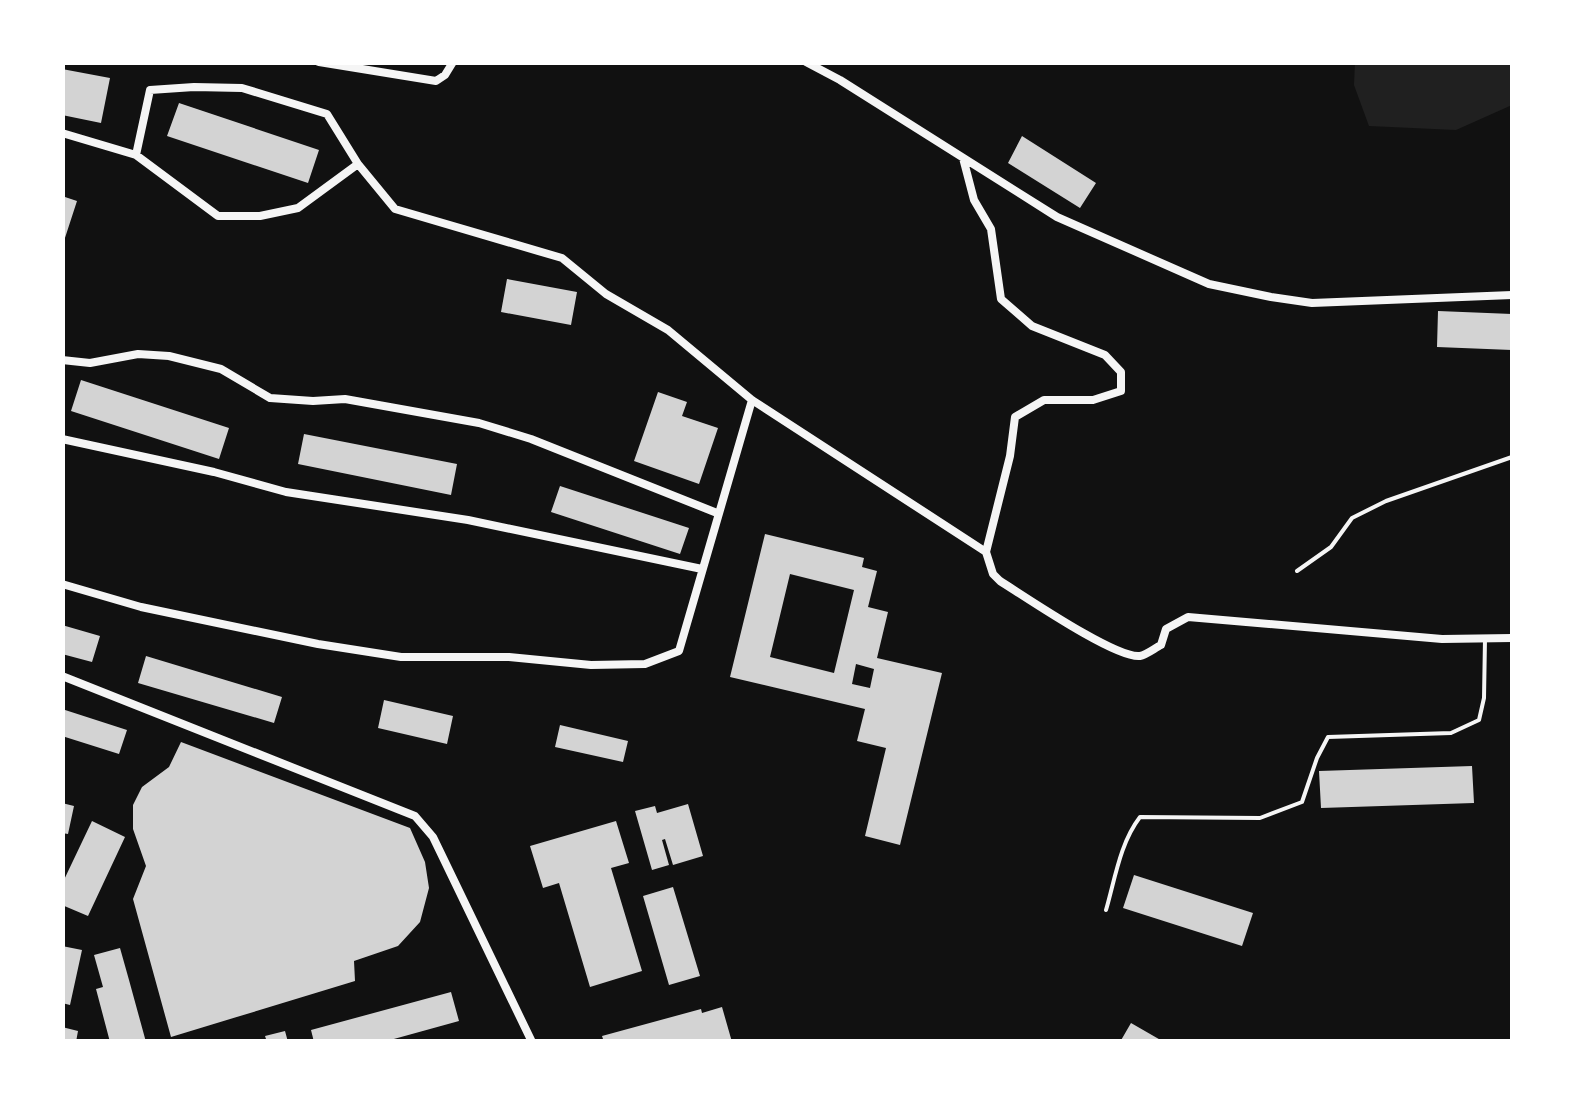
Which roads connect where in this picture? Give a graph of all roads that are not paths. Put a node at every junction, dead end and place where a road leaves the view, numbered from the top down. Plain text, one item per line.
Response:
1 (319, 62) edge
2 (453, 62) edge
3 (806, 62) edge
4 (62, 133) edge
5 (136, 155) junction
6 (964, 158) junction
7 (358, 164) junction
8 (1512, 295) edge
9 (62, 360) edge
10 (752, 400) junction
11 (62, 439) edge
12 (1512, 457) edge
13 (718, 513) junction
14 (986, 552) junction
15 (702, 569) junction
16 (1297, 571) dead end
17 (62, 584) edge
18 (1512, 638) edge
19 (1484, 639) junction
20 (62, 676) edge
21 (1106, 910) dead end
22 (532, 1042) edge

1 - 2 street
3 - 6 street
4 - 5 street
5 - 7 street
5 - 7 street
6 - 8 street
6 - 14 street
7 - 10 street
9 - 13 street
10 - 13 street
10 - 14 street
11 - 15 street
12 - 16 lane
13 - 15 street
14 - 19 street
15 - 17 street
18 - 19 street
19 - 21 lane
20 - 22 street

